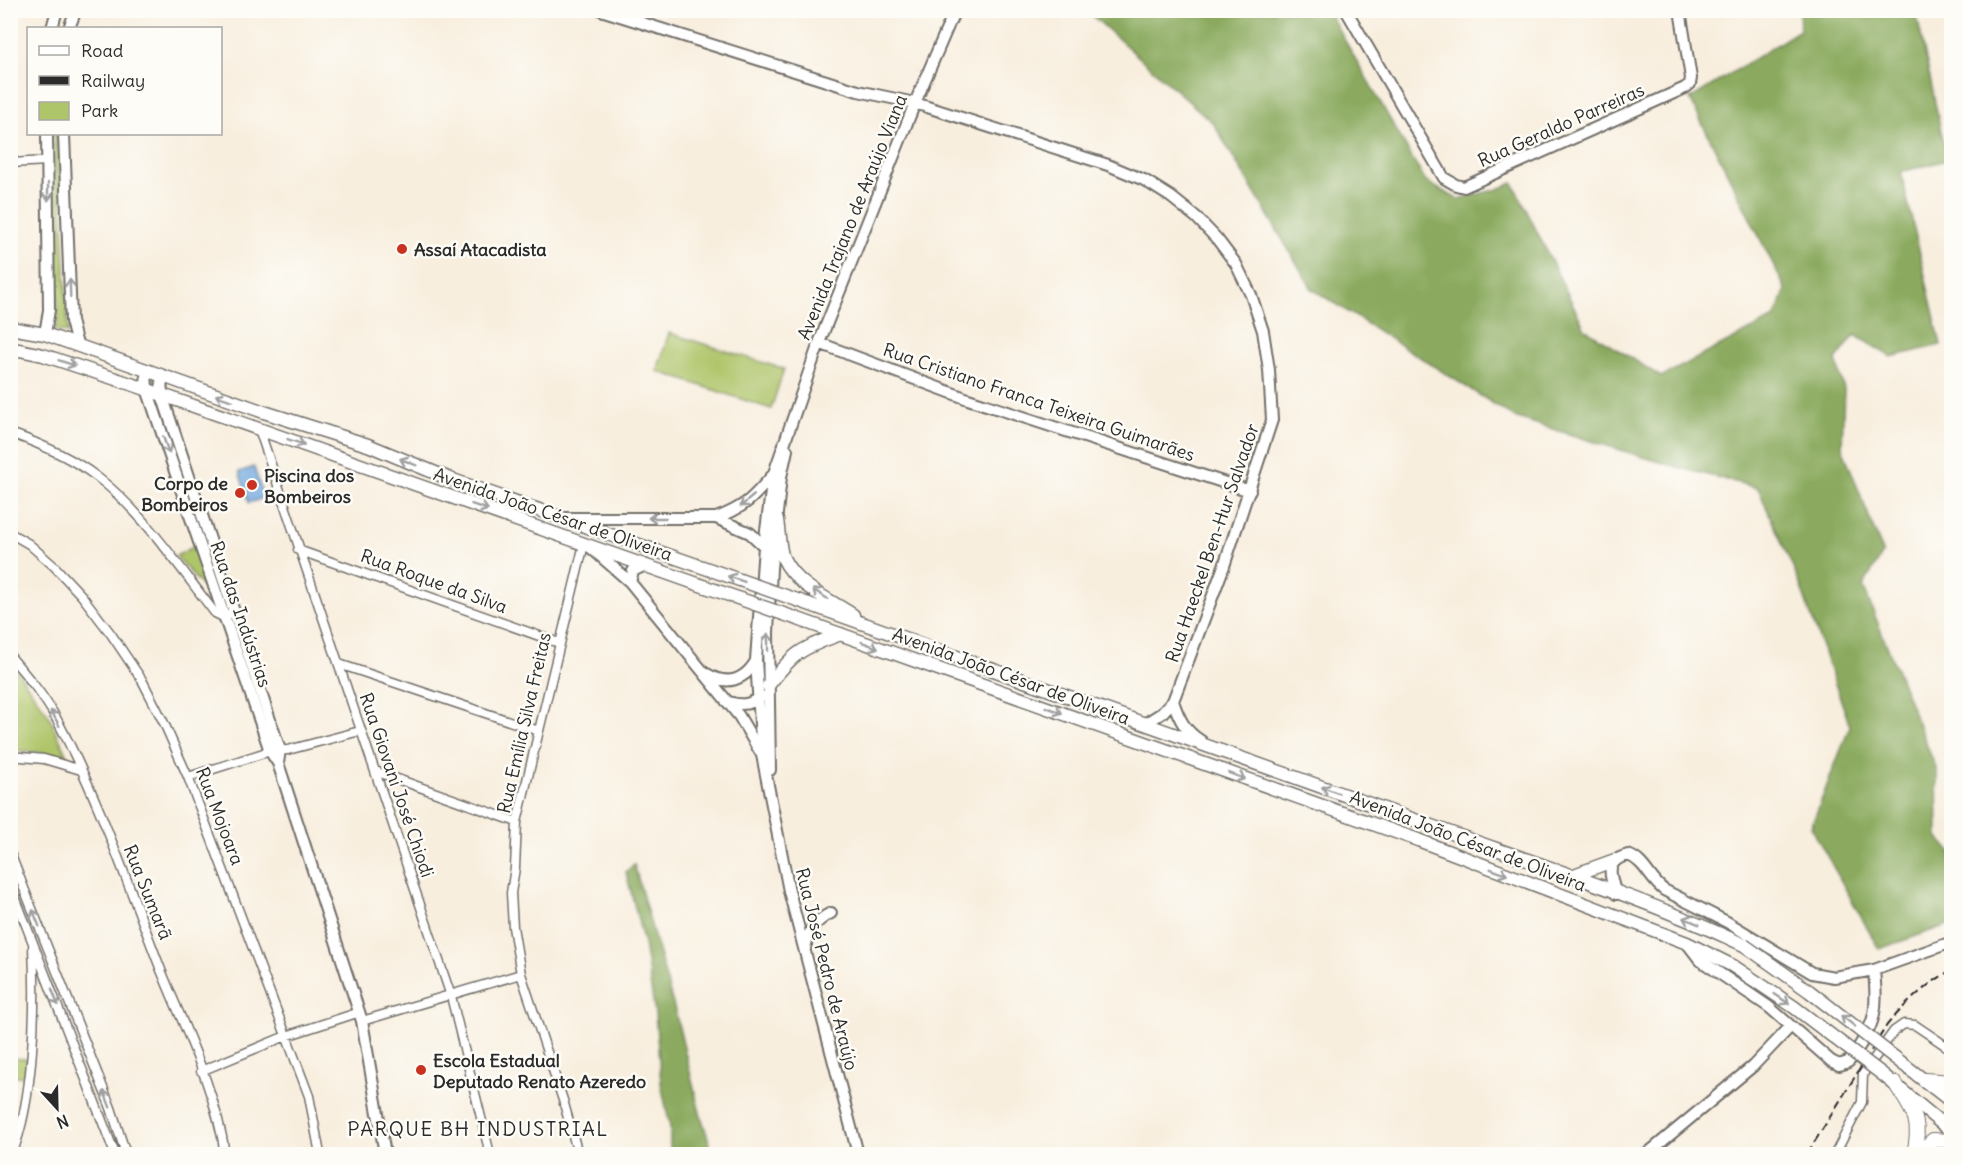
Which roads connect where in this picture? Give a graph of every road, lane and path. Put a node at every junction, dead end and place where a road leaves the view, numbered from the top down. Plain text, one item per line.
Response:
1 (57, 10) edge
2 (76, 10) edge
3 (601, 10) edge
4 (636, 10) edge
5 (955, 10) edge
6 (1346, 10) edge
7 (1680, 10) edge
8 (1933, 10) edge
9 (1952, 11) edge
10 (640, 22) junction
11 (52, 27) edge
12 (69, 27) edge
13 (915, 103) junction
14 (47, 135) edge
15 (64, 135) edge
16 (48, 161) junction
17 (10, 163) edge
18 (10, 328) edge
19 (45, 334) junction
20 (819, 343) junction
21 (78, 345) junction
22 (10, 348) edge
23 (146, 371) junction
24 (161, 377) junction
25 (147, 389) junction
26 (162, 395) junction
27 (259, 429) junction
28 (10, 433) edge
29 (787, 439) junction
30 (773, 476) junction
31 (1250, 491) junction
32 (562, 518) junction
33 (716, 518) junction
34 (777, 520) junction
35 (10, 533) edge
36 (553, 533) junction
37 (586, 544) junction
38 (764, 546) junction
39 (298, 550) junction
40 (645, 565) junction
41 (630, 582) junction
42 (770, 598) junction
43 (230, 613) junction
44 (869, 626) junction
45 (841, 634) junction
46 (559, 643) junction
47 (10, 656) edge
48 (756, 660) junction
49 (339, 664) junction
50 (703, 670) junction
51 (768, 686) junction
52 (757, 700) junction
53 (725, 701) junction
54 (1173, 701) junction
55 (1146, 723) junction
56 (360, 731) junction
57 (539, 731) junction
58 (1208, 746) junction
59 (275, 751) junction
60 (762, 755) junction
61 (10, 756) edge
62 (770, 769) joint
63 (81, 770) junction
64 (375, 771) junction
65 (188, 777) junction
66 (769, 790) junction
67 (517, 822) junction
68 (10, 853) edge
69 (1615, 860) junction
70 (13, 868) edge
71 (1574, 875) junction
72 (10, 884) edge
73 (1616, 894) junction
74 (831, 913) dead end
75 (33, 940) junction
76 (1952, 942) edge
77 (1687, 943) junction
78 (805, 952) junction
79 (1874, 969) junction
80 (520, 974) junction
81 (451, 996) junction
82 (361, 1017) junction
83 (1791, 1026) junction
84 (286, 1036) junction
85 (1952, 1050) edge
86 (201, 1071) junction
87 (1925, 1080) junction
88 (1952, 1082) edge
89 (1895, 1083) junction
90 (1952, 1102) edge
91 (119, 1131) junction
92 (1952, 1132) edge
93 (1952, 1141) edge
94 (114, 1153) edge
95 (12, 1155) edge
96 (126, 1155) edge
97 (225, 1155) edge
98 (320, 1155) edge
99 (385, 1155) edge
100 (490, 1155) edge
101 (578, 1155) edge
102 (858, 1155) edge
103 (1647, 1155) edge
104 (1835, 1155) edge
105 (1914, 1155) edge
106 (1922, 1155) edge

1 - 11 street
2 - 12 street
3 - 10 street
4 - 10 street
5 - 13 street, Avenida Trajano de Araújo Viana
6 - 7 street, Rua Geraldo Parreiras
8 - 9 street
10 - 13 street
13 - 20 street, Avenida Trajano de Araújo Viana
13 - 31 street, Rua Haeckel Ben-Hur Salvador
14 - 16 street
21 -> 15 street
16 - 17 street
16 -> 19 street
18 - 19 main road, Avenida João César de Oliveira
19 - 21 main road, Avenida João César de Oliveira
20 - 29 street, Avenida Trajano de Araújo Viana
20 - 31 street, Rua Cristiano Franca Teixeira Guimarães
21 - 23 main road, Avenida João César de Oliveira
22 -> 25 main road, Avenida João César de Oliveira
23 - 24 main road, Avenida João César de Oliveira
23 - 25 street, Rua das Indústrias
24 - 26 street, Rua das Indústrias
32 -> 24 main road, Avenida João César de Oliveira
25 - 26 main road, Avenida João César de Oliveira
25 -> 43 street, Rua das Indústrias
26 - 27 main road, Avenida João César de Oliveira
26 - 43 street, Rua das Indústrias
27 -> 36 main road, Avenida João César de Oliveira
27 - 39 street, Rua Giovani José Chiodi
28 - 43 street
29 - 30 street, Avenida Trajano de Araújo Viana
29 - 34 street, Avenida Trajano de Araújo Viana
30 -> 33 street, Avenida Trajano de Araújo Viana
30 - 38 street, Avenida Trajano de Araújo Viana
31 - 54 street, Rua Haeckel Ben-Hur Salvador
33 -> 32 street, Avenida Trajano de Araújo Viana
32 - 36 main road
44 -> 32 main road, Avenida João César de Oliveira, bridge
33 - 38 street
34 - 42 street, Avenida Trajano de Araújo Viana
44 -> 34 main road
35 - 65 street, Rua Mojoara
36 - 37 main road, Avenida João César de Oliveira
37 - 40 main road, Avenida João César de Oliveira
37 - 41 street, Rua José Pedro de Araújo
37 - 46 street, Rua Emília Silva Freitas
38 - 42 street
38 - 48 street, Avenida Trajano de Araújo Viana
39 - 46 street, Rua Roque da Silva
39 - 49 street, Rua Giovani José Chiodi
40 - 41 street
40 - 45 main road, Avenida João César de Oliveira, bridge
41 - 50 street, Rua José Pedro de Araújo
51 -> 42 street, Avenida Trajano de Araújo Viana
43 - 59 street, Rua das Indústrias
44 - 55 main road, Avenida João César de Oliveira
45 - 51 main road
45 -> 77 main road, Avenida João César de Oliveira
46 - 57 street, Rua Emília Silva Freitas
63 -> 47 street, Rua Sumarã
48 - 50 street
48 - 52 street, Avenida Trajano de Araújo Viana
49 - 56 street, Rua Giovani José Chiodi
49 - 57 street
50 - 53 street, Rua José Pedro de Araújo
51 - 52 street
51 - 62 street, Avenida Trajano de Araújo Viana
52 - 53 street
52 - 60 street, Avenida Trajano de Araújo Viana
53 - 60 street, Rua José Pedro de Araújo
54 - 55 street, Rua Haeckel Ben-Hur Salvador
54 - 58 street
55 - 58 main road, Avenida João César de Oliveira
56 - 59 street
56 - 64 street, Rua Giovani José Chiodi
57 - 67 street, Rua Emília Silva Freitas
71 -> 58 main road, Avenida João César de Oliveira
59 - 65 street
59 - 82 street, Rua das Indústrias
60 - 66 street, Rua José Pedro de Araújo
61 - 63 street
62 - 66 street, Rua José Pedro de Araújo
63 - 86 street, Rua Sumarã
64 - 67 street
64 - 81 street, Rua Giovani José Chiodi
65 - 84 street, Rua Mojoara
66 - 78 street, Rua José Pedro de Araújo
67 - 80 street, Rua Emília Silva Freitas
68 - 70 street
69 - 71 main road
69 - 73 street
69 - 79 street
91 -> 70 street
71 - 73 main road, Avenida João César de Oliveira
72 - 75 street
87 -> 73 main road, Avenida João César de Oliveira, bridge
74 - 78 street
75 -> 94 street
75 - 95 street
76 - 79 street
77 - 83 street
77 -> 89 main road, Avenida João César de Oliveira, bridge
78 - 102 street, Rua José Pedro de Araújo
79 - 83 street
80 - 81 street
80 - 101 street, Rua Emília Silva Freitas
81 - 82 street
81 - 100 street, Rua Giovani José Chiodi
82 - 84 street
82 - 99 street, Rua das Indústrias
83 - 103 street
84 - 86 street
84 - 98 street, Rua Mojoara
85 - 104 street
86 - 97 street, Rua Sumarã
87 - 88 highway
87 - 90 main road, Avenida João César de Oliveira
89 - 92 main road, Avenida João César de Oliveira
89 - 105 highway
91 - 94 street
91 - 96 street
93 - 106 highway

